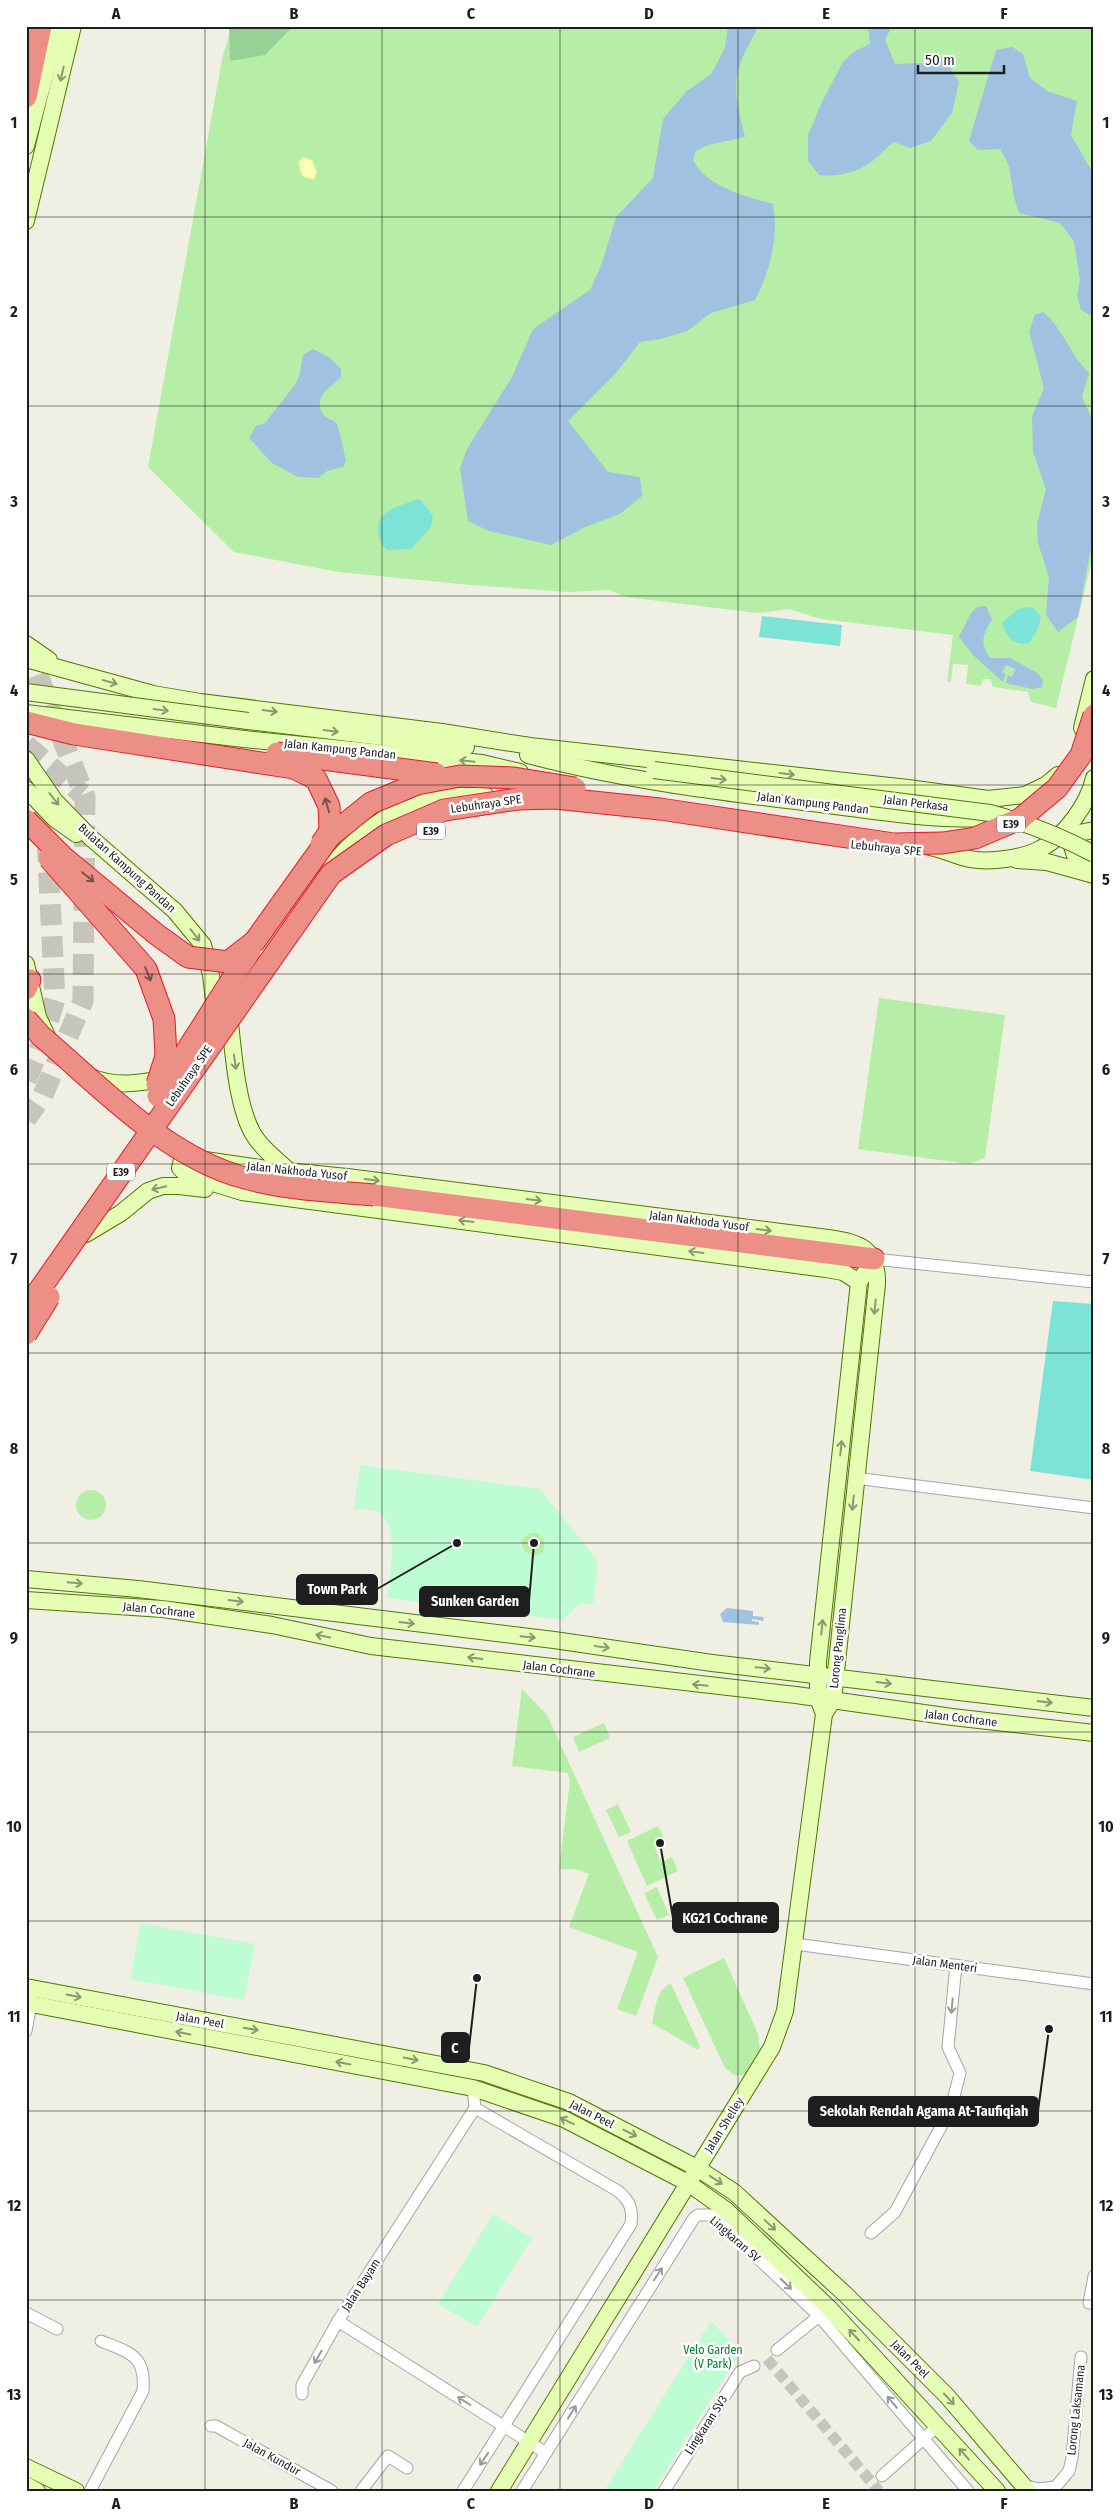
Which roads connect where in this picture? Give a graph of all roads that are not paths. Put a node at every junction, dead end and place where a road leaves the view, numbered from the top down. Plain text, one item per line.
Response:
1 (30, 26) edge
2 (41, 26) edge
3 (58, 26) edge
4 (73, 26) edge
5 (26, 42) edge
6 (26, 97) edge
7 (26, 146) edge
8 (26, 221) edge
9 (26, 644) edge
10 (26, 659) edge
11 (63, 670) junction
12 (1094, 678) edge
13 (26, 692) edge
14 (26, 713) edge
15 (1094, 715) edge
16 (76, 720) junction
17 (26, 722) edge
18 (529, 751) junction
19 (1085, 751) edge
20 (26, 759) edge
21 (582, 759) joint
22 (1093, 781) edge
23 (26, 789) edge
24 (649, 810) junction
25 (1094, 810) edge
26 (26, 820) edge
27 (1094, 830) edge
28 (26, 831) edge
29 (876, 844) junction
30 (1094, 854) edge
31 (1004, 859) junction
32 (1093, 874) edge
33 (135, 876) junction
34 (27, 977) edge
35 (229, 1014) junction
36 (26, 1019) edge
37 (26, 1042) edge
38 (205, 1049) junction
39 (166, 1142) junction
40 (133, 1166) junction
41 (289, 1171) junction
42 (346, 1176) junction
43 (242, 1192) junction
44 (343, 1204) junction
45 (86, 1234) junction
46 (67, 1248) junction
47 (874, 1259) junction
48 (856, 1279) junction
49 (1094, 1282) edge
50 (26, 1309) edge
51 (26, 1317) edge
52 (26, 1334) edge
53 (855, 1478) junction
54 (1094, 1508) edge
55 (26, 1579) edge
56 (26, 1600) edge
57 (818, 1676) junction
58 (835, 1677) junction
59 (825, 1704) junction
60 (1094, 1708) edge
61 (1094, 1733) edge
62 (795, 1944) junction
63 (956, 1966) junction
64 (1094, 1984) edge
65 (29, 1996) edge
66 (26, 2031) edge
67 (473, 2088) junction
68 (475, 2108) junction
69 (697, 2168) junction
70 (688, 2183) junction
71 (713, 2200) junction
72 (674, 2205) junction
73 (871, 2233) dead end
74 (793, 2246) junction
75 (779, 2259) junction
76 (1094, 2276) edge
77 (1089, 2303) dead end
78 (824, 2312) junction
79 (26, 2313) edge
80 (338, 2321) junction
81 (57, 2329) dead end
82 (101, 2341) dead end
83 (777, 2350) dead end
84 (1081, 2358) dead end
85 (754, 2366) dead end
86 (302, 2394) dead end
87 (211, 2426) dead end
88 (939, 2426) junction
89 (505, 2427) junction
90 (924, 2439) junction
91 (529, 2442) junction
92 (546, 2453) junction
93 (26, 2468) edge
94 (407, 2468) dead end
95 (882, 2476) dead end
96 (1025, 2488) edge
97 (1054, 2490) edge
98 (76, 2491) edge
99 (90, 2491) edge
100 (332, 2491) edge
101 (361, 2491) edge
102 (463, 2491) edge
103 (499, 2491) edge
104 (522, 2491) edge
105 (664, 2491) edge
106 (968, 2491) edge
107 (997, 2491) edge

1 - 5 main road
2 - 6 highway
3 - 7 street
4 -> 8 street
9 - 11 street
10 - 11 street, Jalan Kampung Pandan
11 -> 18 street, Jalan Kampung Pandan
12 - 19 street, Jalan Kampung Pandan
13 -> 18 street, Jalan Kampung Pandan, bridge
14 - 16 street, Jalan Kampung Pandan, bridge
15 - 29 highway, Lebuhraya SPE / E39, bridge
24 -> 16 street, Jalan Kampung Pandan, bridge
16 - 29 highway, bridge
46 -> 17 highway, bridge
18 -> 19 street, Jalan Kampung Pandan
18 - 19 street, Jalan Kampung Pandan
18 - 21 street, Jalan Kampung Pandan
19 - 29 highway, Lebuhraya SPE / E39
20 -> 33 street, Bulatan Kampung Pandan
21 -> 30 street, Jalan Perkasa, bridge
22 - 25 street
22 - 31 street, Jalan Kampung Pandan
23 - 33 street
24 - 31 street, Jalan Kampung Pandan
24 - 35 street, Jalan Kampung Pandan
26 -> 29 highway, bridge
27 - 32 street
28 -> 40 highway, bridge
29 - 40 highway, Lebuhraya SPE / E39
29 - 46 highway, Lebuhraya SPE / E39, bridge
31 - 32 street
33 -> 38 street, Bulatan Kampung Pandan
34 - 38 street, Bulatan Kampung Pandan
35 - 38 street, Jalan Kampung Pandan
35 -> 41 street
36 - 39 highway, bridge
37 - 39 highway, bridge
38 - 40 highway
39 - 47 highway, bridge
40 - 45 highway
40 - 52 highway, Lebuhraya SPE / E39, bridge
41 - 42 street, Jalan Nakhoda Yusof
41 - 43 street, Jalan Nakhoda Yusof
42 - 44 street
42 -> 47 street, Jalan Nakhoda Yusof
43 - 44 street, Jalan Nakhoda Yusof
43 -> 45 street
48 -> 44 street, Jalan Nakhoda Yusof
45 - 51 highway
46 - 50 highway, Lebuhraya SPE / E39, bridge
47 - 48 street
47 - 49 street
47 -> 53 street, Lorong Panglima
57 -> 48 street, Lorong Panglima
53 - 54 street
53 -> 58 street, Lorong Panglima
55 -> 57 street, Jalan Cochrane
59 -> 56 street, Jalan Cochrane
57 - 58 street, Jalan Cochrane
57 - 59 street, Lorong Panglima
58 - 59 street, Lorong Panglima
58 -> 60 street, Jalan Cochrane
59 - 61 street, Jalan Cochrane
59 - 62 street, Jalan Shelley
62 - 63 street, Jalan Menteri
62 - 69 street, Jalan Shelley
63 - 64 street, Jalan Menteri
63 -> 73 street
65 - 66 street
67 -> 65 street, Jalan Peel
65 -> 69 street, Jalan Peel
67 - 68 street
70 -> 67 street, Jalan Peel
68 - 80 street, Jalan Bayam
68 - 89 street
69 - 70 street, Jalan Shelley
69 -> 74 street, Jalan Peel
70 - 71 street, Jalan Peel
70 - 72 street, Jalan Shelley
71 - 72 street
71 - 75 street, Jalan Peel
72 - 91 street, Jalan Shelley
74 - 75 street
74 -> 96 street, Jalan Peel
75 - 78 street, Jalan Peel
76 - 77 street
78 - 83 street
88 -> 78 street, Jalan Peel
90 -> 78 street, Lingkaran SV
92 -> 78 street, Lingkaran SV
79 - 81 street
80 -> 86 street
89 -> 80 street, Jalan Bayam
82 - 99 street
84 - 97 street, Lorong Laksamana
85 - 105 street, Lingkaran SV3
87 - 100 street, Jalan Kundur
88 - 90 street
107 -> 88 street, Jalan Peel
89 - 91 street, Jalan Bayam
89 -> 102 street
90 - 95 street
90 - 106 street, Lingkaran SV
91 - 92 street, Jalan Bayam
91 - 103 street, Jalan Shelley
92 - 104 street, Lingkaran SV
93 - 98 street
94 - 101 street
96 - 97 street, Lorong Laksamana

